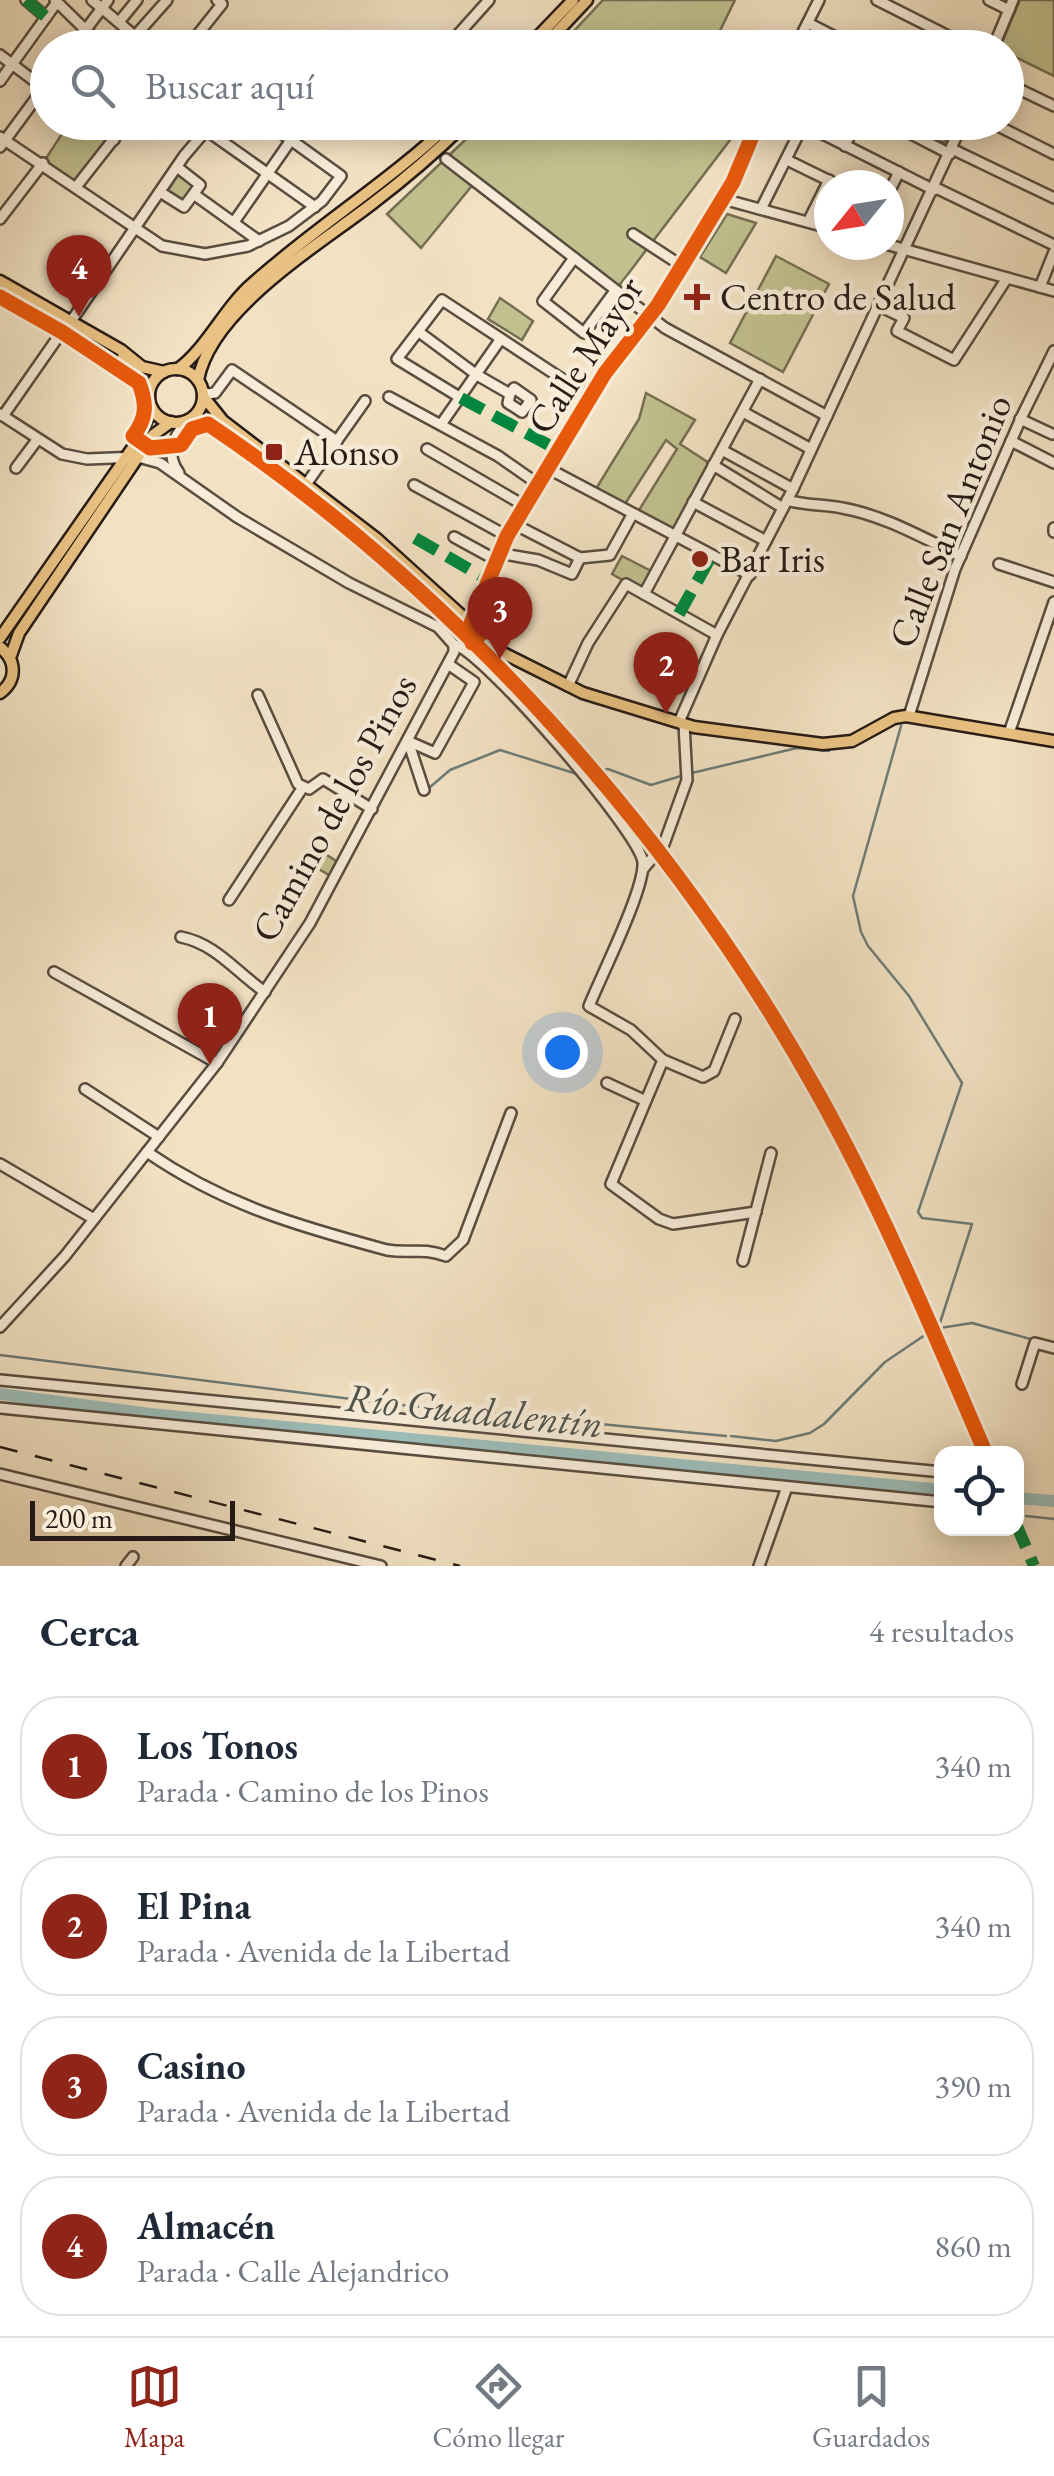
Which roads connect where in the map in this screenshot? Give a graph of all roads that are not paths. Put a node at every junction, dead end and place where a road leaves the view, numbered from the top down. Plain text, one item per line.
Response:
1 (26, 0) edge
2 (92, 0) edge
3 (137, 0) edge
4 (167, 0) edge
5 (489, 0) edge
6 (573, 0) edge
7 (587, 0) edge
8 (818, 0) edge
9 (877, 0) edge
10 (989, 0) edge
11 (56, 1) edge
12 (220, 2) edge
13 (105, 4) edge
14 (1011, 5) edge
15 (46, 17) junction
16 (119, 22) junction
17 (808, 23) junction
18 (37, 30) edge
19 (84, 30) joint
20 (128, 30) edge
21 (140, 30) edge
22 (200, 30) edge
23 (462, 30) edge
24 (544, 30) edge
25 (559, 30) edge
26 (804, 30) edge
27 (822, 30) edge
28 (936, 30) edge
29 (1001, 30) edge
30 (30, 39) edge
31 (0, 55) edge
32 (12, 64) junction
33 (30, 76) edge
34 (0, 82) edge
35 (1024, 91) edge
36 (1054, 106) edge
37 (30, 107) edge
38 (1024, 139) edge
39 (114, 140) edge
40 (199, 140) edge
41 (227, 140) edge
42 (291, 140) joint
43 (432, 140) edge
44 (447, 140) edge
45 (750, 140) edge
46 (794, 140) edge
47 (833, 140) edge
48 (848, 140) edge
49 (926, 140) edge
50 (956, 140) edge
51 (2, 142) edge
52 (845, 146) junction
53 (951, 152) junction
54 (1054, 154) edge
55 (446, 159) dead end
56 (786, 160) junction
57 (42, 163) junction
58 (177, 167) junction
59 (894, 170) edge
60 (269, 174) junction
61 (814, 174) edge
62 (904, 175) edge
63 (76, 187) junction
64 (935, 189) junction
65 (160, 192) junction
66 (195, 195) junction
67 (723, 198) junction
68 (1054, 198) edge
69 (315, 207) junction
70 (761, 209) junction
71 (814, 213) edge
72 (0, 219) edge
73 (234, 222) junction
74 (808, 222) junction
75 (814, 224) edge
76 (137, 228) junction
77 (633, 234) dead end
78 (260, 241) junction
79 (1054, 248) edge
80 (905, 250) junction
81 (574, 258) junction
82 (682, 266) junction
83 (1008, 278) junction
84 (0, 280) edge
85 (1040, 287) junction
86 (615, 290) junction
87 (1054, 291) edge
88 (880, 306) junction
89 (649, 316) junction
90 (72, 320) junction
91 (420, 332) junction
92 (56, 340) dead end
93 (500, 340) junction
94 (112, 345) junction
95 (1054, 351) edge
96 (178, 369) junction
97 (164, 372) junction
98 (477, 375) junction
99 (760, 380) junction
100 (201, 389) junction
101 (510, 394) dead end
102 (149, 395) junction
103 (389, 397) dead end
104 (461, 398) junction
105 (591, 398) junction
106 (365, 401) dead end
107 (152, 408) junction
108 (743, 412) junction
109 (2, 415) edge
110 (827, 416) junction
111 (191, 418) junction
112 (1020, 419) junction
113 (223, 421) junction
114 (172, 422) junction
115 (442, 423) junction
116 (1052, 434) edge
117 (37, 440) junction
118 (338, 441) junction
119 (1011, 441) junction
120 (811, 449) junction
121 (428, 450) dead end
122 (722, 450) junction
123 (133, 456) junction
124 (1054, 462) edge
125 (713, 465) junction
126 (16, 468) dead end
127 (549, 469) junction
128 (184, 479) junction
129 (307, 482) junction
130 (538, 484) junction
131 (414, 486) dead end
132 (792, 489) junction
133 (693, 502) junction
134 (785, 504) junction
135 (524, 506) junction
136 (632, 514) junction
137 (514, 524) junction
138 (454, 536) dead end
139 (507, 536) junction
140 (674, 536) junction
141 (766, 541) junction
142 (961, 556) junction
143 (497, 557) junction
144 (580, 558) junction
145 (999, 564) dead end
146 (750, 574) junction
147 (1054, 582) edge
148 (644, 594) junction
149 (1054, 602) edge
150 (470, 623) junction
151 (717, 635) junction
152 (0, 638) edge
153 (454, 645) junction
154 (0, 647) edge
155 (10, 658) junction
156 (448, 664) junction
157 (568, 686) junction
158 (0, 694) edge
159 (258, 695) dead end
160 (909, 716) junction
161 (681, 723) junction
162 (1008, 732) junction
163 (408, 741) junction
164 (1054, 741) edge
165 (303, 787) junction
166 (424, 790) dead end
167 (372, 809) junction
168 (642, 869) junction
169 (229, 900) dead end
170 (181, 936) dead end
171 (54, 972) dead end
172 (264, 992) junction
173 (735, 1020) dead end
174 (663, 1060) junction
175 (218, 1063) junction
176 (607, 1083) dead end
177 (85, 1089) dead end
178 (644, 1100) junction
179 (511, 1113) dead end
180 (159, 1137) junction
181 (147, 1152) junction
182 (771, 1153) dead end
183 (0, 1164) edge
184 (756, 1212) junction
185 (94, 1219) junction
186 (742, 1261) dead end
187 (0, 1327) edge
188 (1054, 1348) edge
189 (0, 1380) edge
190 (1022, 1384) dead end
191 (0, 1408) edge
192 (934, 1471) edge
193 (0, 1474) edge
194 (788, 1487) junction
195 (934, 1501) edge
196 (381, 1566) edge
197 (759, 1566) edge

1 - 15 street
2 - 13 street
3 - 16 street
4 - 21 street
5 - 23 street
6 - 24 main road
7 - 25 main road
8 - 17 street
9 - 28 street
10 - 14 street
11 - 15 street
11 - 19 street
12 - 22 street
13 - 16 street
13 - 19 street
14 - 29 street
15 - 18 street
16 - 20 street
17 - 26 street
17 - 27 street
30 - 32 street
31 - 32 street
32 - 33 street
32 - 34 street
35 - 36 street
37 - 51 street
38 - 54 street
39 - 63 street
40 - 58 street
41 - 60 street
42 - 60 street
42 - 69 street
43 - 96 main road
44 - 100 main road
45 - 67 street, Calle Mayor
46 - 56 street
47 - 52 street
48 - 52 street
49 - 53 street
50 - 53 street
51 - 57 street
52 - 59 street
53 - 64 street
53 - 68 street
55 - 81 street
56 - 61 street
56 - 70 street
57 - 63 street
57 - 72 street
58 - 65 street
58 - 66 street
60 - 69 street
60 - 73 street
62 - 64 street
63 - 76 street
64 - 79 street
64 - 80 street
65 - 66 street
65 - 76 street
66 - 73 street
67 - 70 street
67 - 82 street, Calle Mayor
69 - 78 street
70 - 74 street
71 - 74 street
73 - 78 street
74 - 75 street
76 - 78 street
76 - 90 street
77 - 82 street
79 - 85 street
80 - 83 street
80 - 88 street
81 - 86 street
81 - 86 street
82 - 89 street, Calle Mayor
83 - 85 street
83 - 88 street
84 - 90 main road
85 - 87 street
86 - 89 street
88 - 110 street
89 - 99 street
89 - 105 street, Calle Mayor
90 - 94 main road
91 - 93 street
91 - 98 street
91 - 104 street
92 - 109 street
93 - 98 street
93 - 105 street
94 - 97 main road
94 - 102 main road
95 - 112 street, Calle San Antonio
96 - 97 main road
96 - 100 main road
97 - 102 main road
98 - 101 street
98 - 104 street
99 - 108 street
99 - 110 street
100 - 111 main road
100 - 113 main road
100 - 118 street
102 - 107 main road
103 - 115 street
104 - 115 street
105 - 127 street, Calle Mayor
106 - 118 street
107 - 114 main road
107 - 123 main road
108 - 120 street
108 - 122 street
109 - 117 street
110 - 120 street
111 - 113 main road
111 - 114 main road
111 - 128 street
112 - 116 street
112 - 119 street, Calle San Antonio
113 - 129 main road
114 - 123 main road
115 - 130 street
117 - 123 street
117 - 126 street
118 - 129 street
119 - 124 street
119 - 142 street, Calle San Antonio
120 - 132 street
121 - 135 street
122 - 125 street
122 - 132 street
123 - 128 street
123 - 152 main road
123 - 155 main road
125 - 133 street
125 - 134 street
127 - 130 street, Calle Mayor
127 - 136 street
128 - 153 street
129 - 150 main road
130 - 135 street, Calle Mayor
131 - 139 street
132 - 134 street
133 - 140 street
133 - 141 street
134 - 141 street
134 - 142 street
135 - 137 street, Calle Mayor
136 - 140 street
136 - 144 street
137 - 139 street, Calle Mayor
137 - 144 street
138 - 143 street
139 - 143 street, Calle Mayor
140 - 146 street
140 - 148 street
141 - 146 street
142 - 160 street, Calle San Antonio
143 - 144 street
143 - 150 street, Calle Mayor
145 - 147 street
146 - 151 street
148 - 151 street
148 - 157 street
149 - 162 street
150 - 157 main road
151 - 161 street
153 - 156 street, Camino de los Pinos
153 - 168 street
154 - 155 main road
155 - 158 main road
156 - 163 street, Camino de los Pinos
156 - 163 street
157 - 161 main road
159 - 165 street
160 - 161 main road
160 - 162 main road
161 - 168 street
162 - 164 main road
163 - 166 street
163 - 167 street, Camino de los Pinos
165 - 167 street
165 - 169 street
167 - 172 street, Camino de los Pinos
168 - 174 street
170 - 172 street
171 - 175 street
172 - 175 street, Camino de los Pinos
173 - 174 street
174 - 178 street
175 - 180 street, Camino de los Pinos
176 - 178 street
177 - 180 street
178 - 184 street
179 - 181 street
180 - 181 street, Camino de los Pinos
181 - 185 street, Camino de los Pinos
182 - 184 street
183 - 185 street
184 - 186 street
185 - 187 street, Camino de los Pinos
188 - 190 street
189 - 192 street
191 - 194 street
193 - 196 street
194 - 195 street
194 - 197 street

